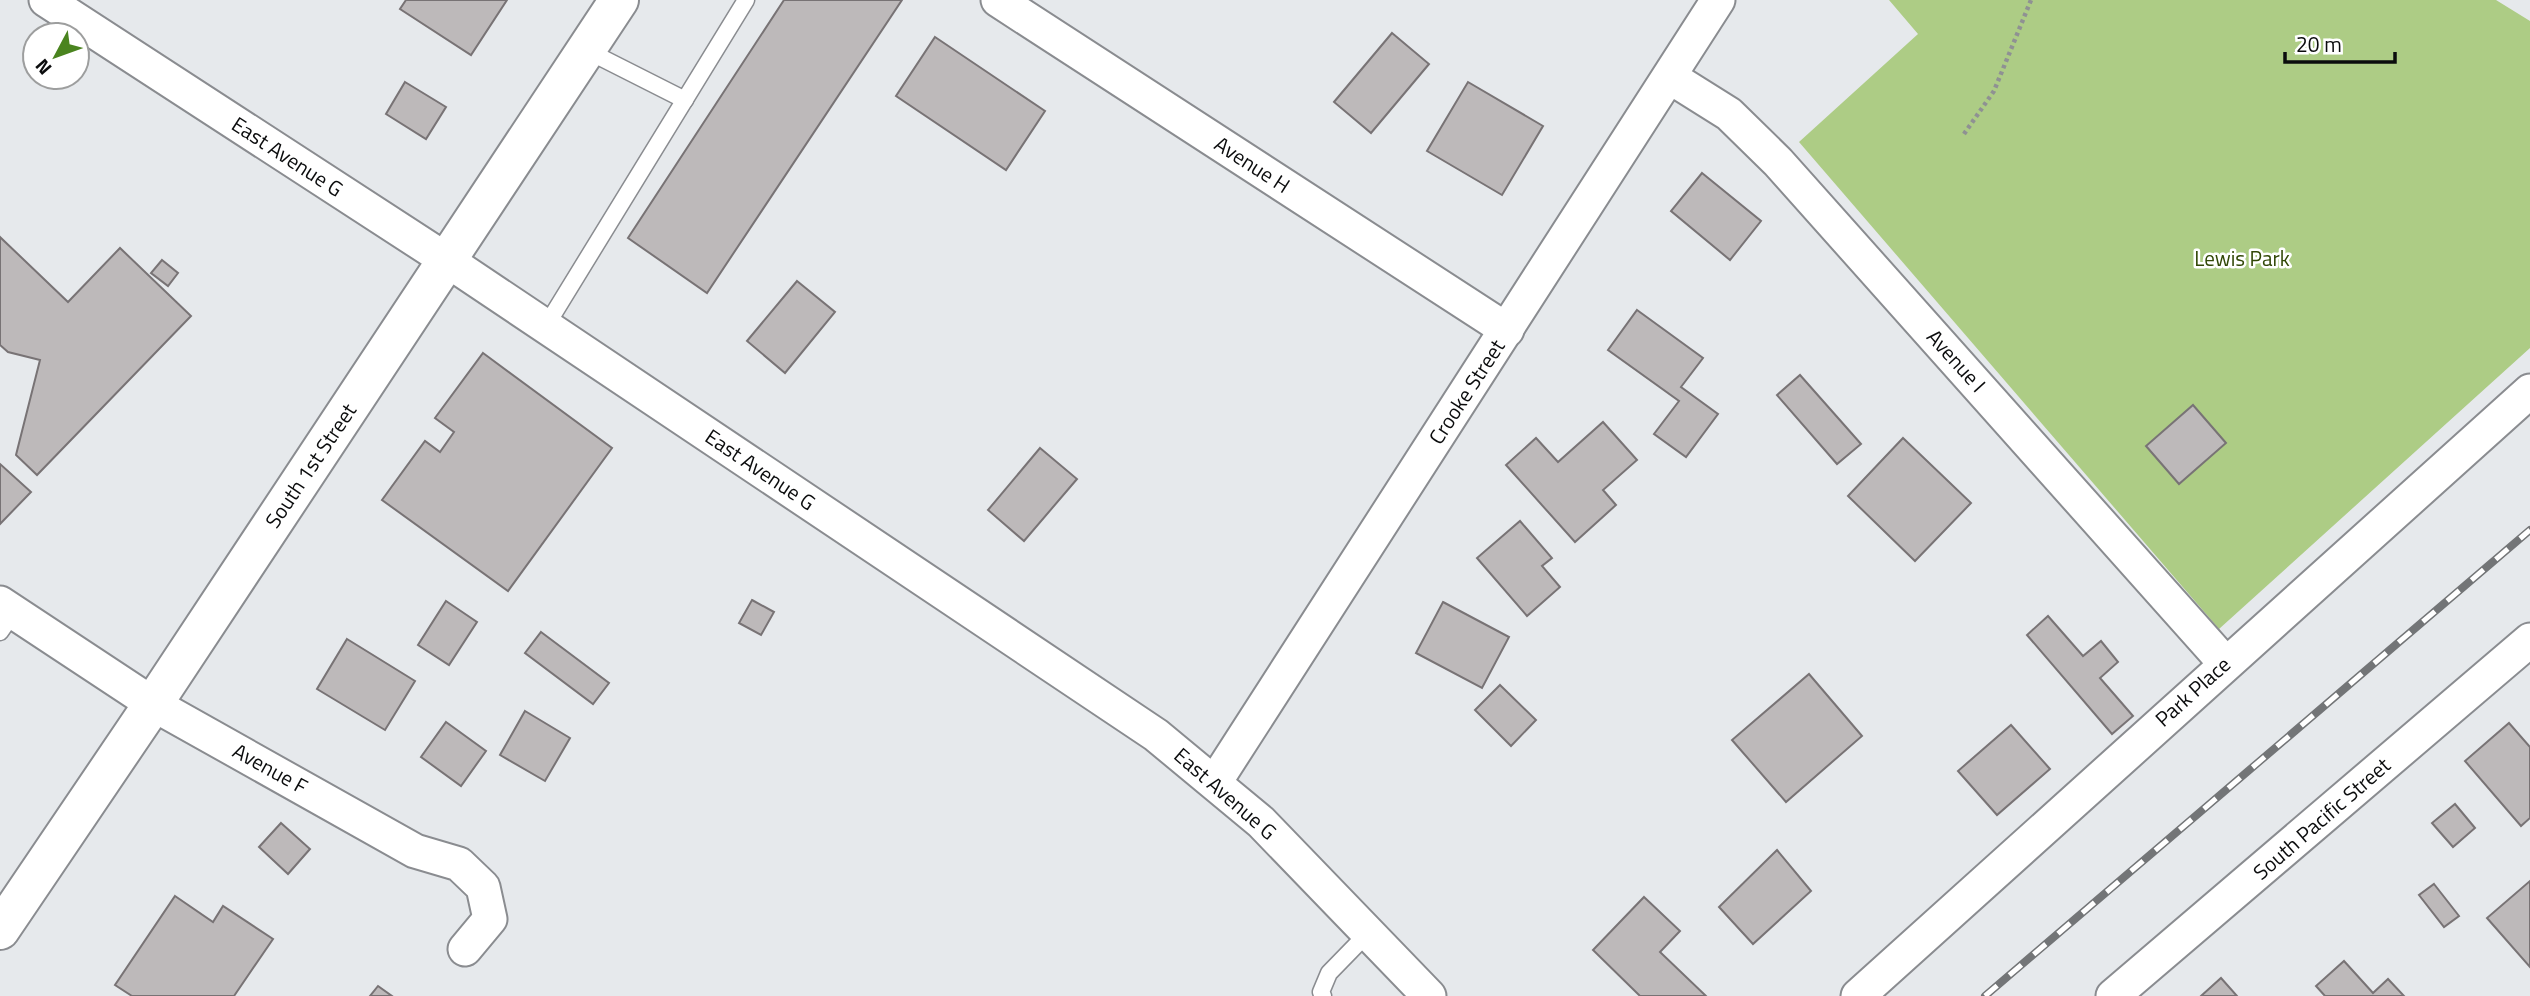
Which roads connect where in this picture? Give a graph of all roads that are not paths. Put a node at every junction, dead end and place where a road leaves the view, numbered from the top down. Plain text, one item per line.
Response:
1 (46, 0) edge
2 (619, 0) edge
3 (746, 0) edge
4 (998, 0) edge
5 (1718, 0) edge
6 (586, 50) junction
7 (1670, 77) junction
8 (685, 100) junction
9 (448, 261) junction
10 (546, 326) junction
11 (1507, 330) junction
12 (2530, 391) edge
13 (5, 616) edge
14 (2530, 640) edge
15 (2225, 663) junction
16 (153, 704) junction
17 (1215, 782) junction
18 (0, 930) edge
19 (1368, 933) junction
20 (465, 949) dead end
21 (1323, 996) edge
22 (1429, 996) edge
23 (1858, 996) edge
24 (2113, 996) edge

1 - 9 street, East Avenue G
2 - 6 street, South 1st Street
3 - 8 lane
4 - 11 street, Avenue H
5 - 7 street, Crooke Street
6 - 8 lane
6 - 9 street, South 1st Street
7 - 11 street, Crooke Street
7 - 15 street, Avenue I
8 - 10 lane
9 - 10 street, East Avenue G
9 - 16 street, South 1st Street
10 - 17 street, East Avenue G
11 - 17 street, Crooke Street
12 - 15 street, Park Place
13 - 16 street, Avenue F
14 - 24 street, South Pacific Street
15 - 23 street, Park Place
16 - 18 street, South 1st Street
16 - 20 street, Avenue F
17 - 19 street, East Avenue G
19 - 21 lane
19 - 22 street, East Avenue G

